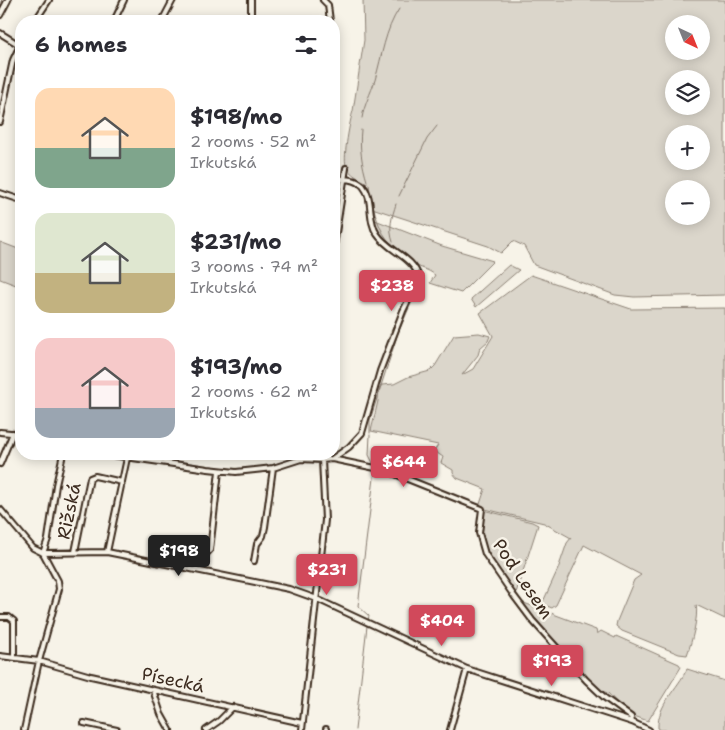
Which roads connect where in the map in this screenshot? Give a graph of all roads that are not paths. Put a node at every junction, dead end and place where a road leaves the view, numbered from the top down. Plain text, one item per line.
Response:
1 (8, 0) edge
2 (49, 0) edge
3 (124, 0) edge
4 (173, 0) edge
5 (251, 0) edge
6 (323, 0) edge
7 (0, 15) edge
8 (39, 15) edge
9 (117, 15) edge
10 (165, 15) edge
11 (251, 15) edge
12 (329, 15) edge
13 (0, 34) edge
14 (15, 41) edge
15 (15, 56) edge
16 (0, 122) edge
17 (346, 168) dead end
18 (340, 179) edge
19 (344, 179) junction
20 (0, 193) edge
21 (15, 198) edge
22 (340, 206) edge
23 (0, 432) edge
24 (13, 433) joint
25 (340, 453) edge
26 (62, 460) edge
27 (126, 460) edge
28 (140, 460) edge
29 (291, 460) edge
30 (322, 460) edge
31 (337, 460) edge
32 (0, 464) edge
33 (273, 468) junction
34 (219, 471) junction
35 (122, 482) junction
36 (0, 509) edge
37 (74, 552) junction
38 (107, 552) junction
39 (43, 553) junction
40 (254, 561) dead end
41 (196, 570) junction
42 (317, 599) junction
43 (0, 617) edge
44 (0, 656) edge
45 (14, 657) junction
46 (39, 661) junction
47 (467, 669) junction
48 (153, 690) junction
49 (234, 707) junction
50 (632, 722) junction
51 (84, 723) dead end
52 (302, 723) junction
53 (24, 730) edge
54 (117, 730) edge
55 (170, 730) edge
56 (206, 730) edge
57 (302, 730) edge
58 (450, 730) edge
59 (649, 730) edge

1 - 7 street
2 - 8 street
3 - 9 street
4 - 10 street
5 - 11 street
6 - 12 street
13 - 14 street
15 - 16 street
17 - 19 street
18 - 19 street
19 - 22 street
19 - 25 street
20 - 21 street
23 - 24 street
24 - 32 street
26 - 39 street
27 - 35 street
28 - 34 street
29 - 33 street
30 - 42 street
31 - 50 street, Pod Lesem
33 - 34 street
33 - 40 street
34 - 41 street
35 - 37 street, Rižská
35 - 38 street
36 - 39 street
37 - 38 street
37 - 39 street
38 - 41 street
39 - 46 street
41 - 42 street
42 - 47 street
42 - 52 street
43 - 45 street
44 - 45 street, Písecká
45 - 46 street, Písecká
46 - 48 street, Písecká
46 - 53 street
47 - 50 street
47 - 58 street
48 - 49 street, Písecká
48 - 55 street
49 - 52 street, Písecká
49 - 56 street
50 - 59 street
51 - 54 street
52 - 57 street

